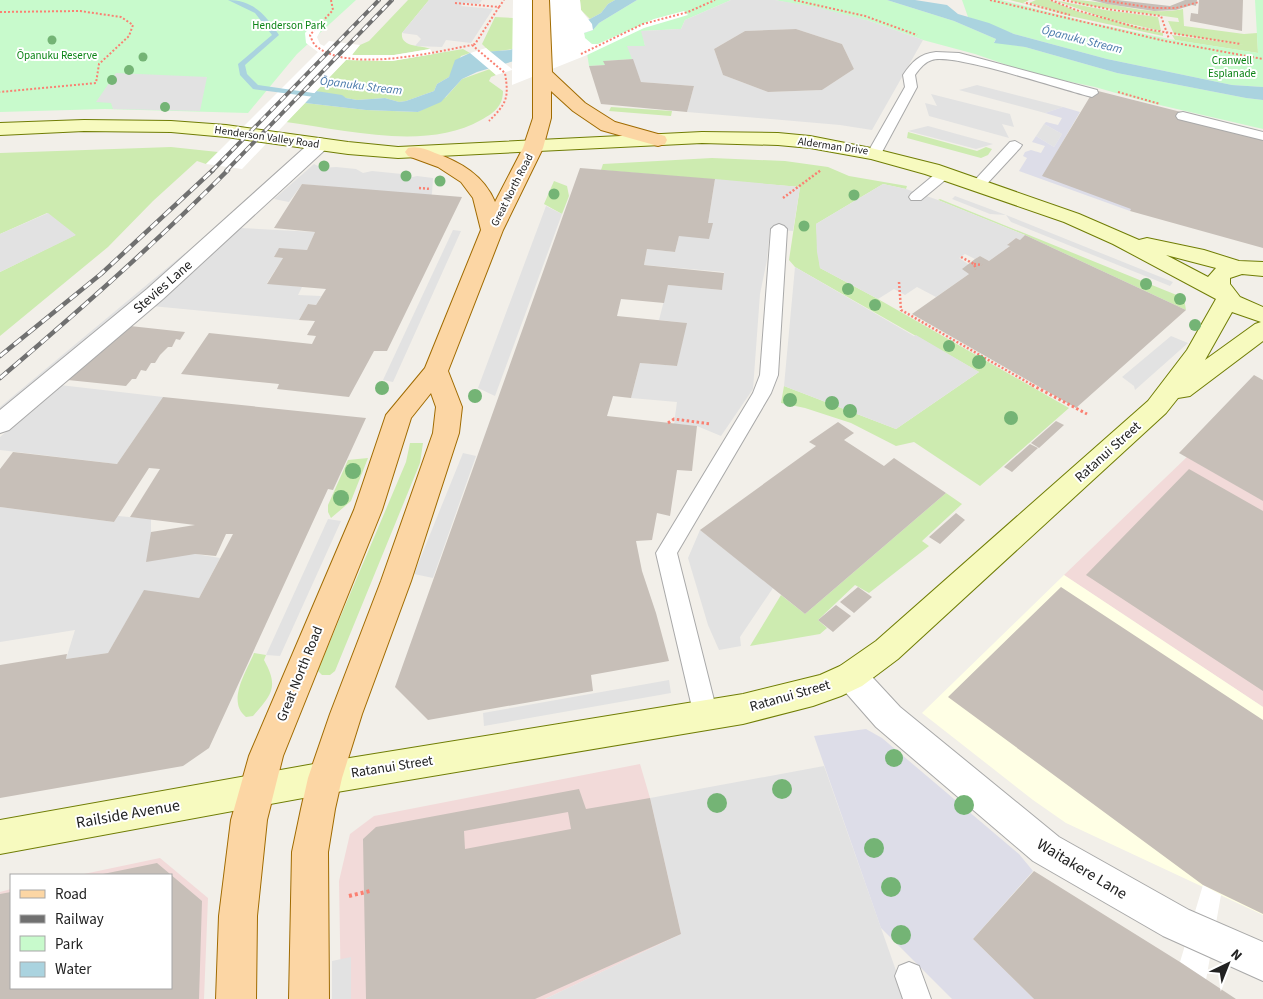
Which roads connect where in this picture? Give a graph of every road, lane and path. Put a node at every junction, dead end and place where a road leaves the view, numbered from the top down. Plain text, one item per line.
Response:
1 (331, 0) edge
2 (504, 0) edge
3 (540, 0) edge
4 (715, 0) edge
5 (990, 0) edge
6 (1032, 0) edge
7 (1051, 0) edge
8 (1063, 0) edge
9 (1101, 0) edge
10 (1199, 2) dead end
11 (455, 3) dead end
12 (499, 7) junction
13 (0, 12) edge
14 (1070, 15) dead end
15 (1167, 33) junction
16 (1169, 39) dead end
17 (1241, 44) dead end
18 (472, 45) junction
19 (581, 54) dead end
20 (1263, 59) edge
21 (543, 73) junction
22 (0, 92) edge
23 (1092, 93) dead end
24 (1183, 116) dead end
25 (489, 121) dead end
26 (0, 129) edge
27 (1263, 136) edge
28 (658, 140) junction
29 (320, 144) junction
30 (1015, 145) dead end
31 (533, 148) junction
32 (415, 152) junction
33 (875, 152) junction
34 (822, 170) dead end
35 (945, 173) junction
36 (980, 184) junction
37 (916, 197) dead end
38 (783, 198) dead end
39 (492, 230) junction
40 (779, 230) dead end
41 (1119, 238) junction
42 (961, 257) dead end
43 (974, 264) junction
44 (982, 265) dead end
45 (1234, 267) junction
46 (976, 269) dead end
47 (1263, 269) edge
48 (898, 282) dead end
49 (1224, 296) junction
50 (1263, 315) edge
51 (1263, 329) edge
52 (436, 371) junction
53 (1157, 407) junction
54 (1087, 414) dead end
55 (668, 423) dead end
56 (0, 424) edge
57 (741, 427) junction
58 (851, 676) junction
59 (706, 716) junction
60 (325, 778) junction
61 (256, 791) junction
62 (0, 837) edge
63 (370, 891) dead end
64 (344, 897) dead end
65 (1263, 962) edge
66 (236, 999) edge
67 (309, 999) edge

1 - 18 path
2 - 12 path
3 - 21 main road, Great North Road
4 - 19 path
5 - 20 path
6 - 14 path
7 - 15 path
8 - 15 path
9 - 10 path
11 - 12 path
12 - 18 path
13 - 22 path
15 - 16 path
15 - 17 path
18 - 25 path
21 - 28 main road
21 - 31 main road, Great North Road
23 - 33 lane
24 - 27 lane
26 - 29 main road, Henderson Valley Road
28 - 31 main road, Alderman Drive
28 - 33 main road, Alderman Drive
29 - 32 main road, Henderson Valley Road
29 - 56 street, Stevies Lane
30 - 36 lane
31 - 32 main road, Henderson Valley Road
31 - 39 main road, Great North Road
32 - 39 main road
33 - 35 main road, Alderman Drive
34 - 38 path
35 - 36 main road, Alderman Drive
35 - 37 lane
36 - 41 main road, Alderman Drive
39 - 52 main road, Great North Road
40 - 57 lane
41 - 45 main road, Alderman Drive
41 - 49 main road, Alderman Drive
42 - 43 path
43 - 44 path
43 - 46 path
45 - 47 main road, Alderman Drive
45 - 49 main road, Ratanui Street
48 - 54 path
49 - 50 main road, Alderman Drive
49 - 53 main road, Ratanui Street
51 - 53 main road, Ratanui Street
52 - 60 main road
52 - 61 main road, Great North Road
53 - 58 main road, Ratanui Street
55 - 57 path
57 - 59 lane
58 - 59 main road, Ratanui Street
58 - 65 street, Waitakere Lane
59 - 60 main road, Ratanui Street
60 - 61 main road, Ratanui Street
60 - 67 main road
61 - 62 main road, Railside Avenue
61 - 66 main road, Great North Road
63 - 64 path

